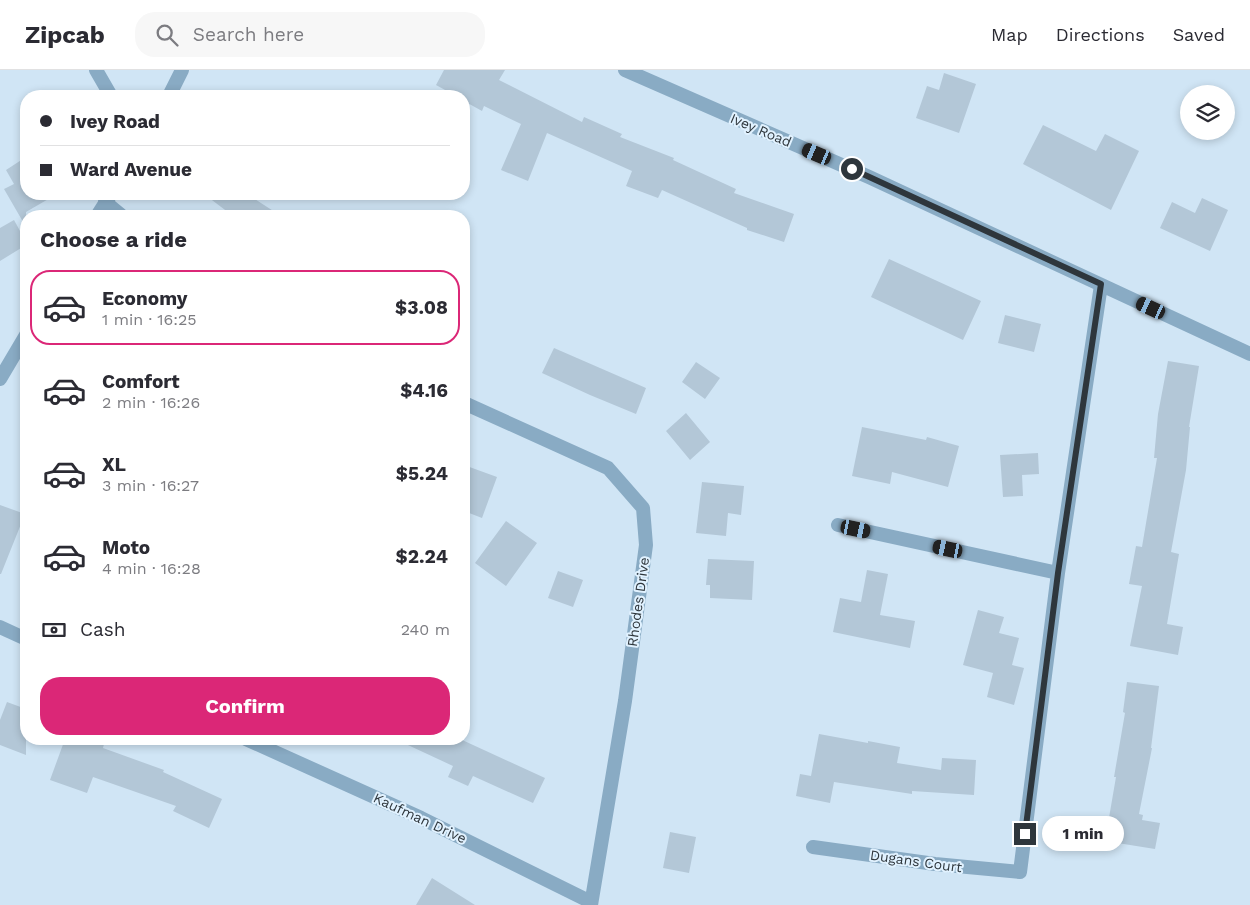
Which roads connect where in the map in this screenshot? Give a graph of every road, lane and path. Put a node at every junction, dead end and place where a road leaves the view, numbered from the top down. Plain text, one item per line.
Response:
1 (96, 70) edge
2 (182, 70) edge
3 (625, 70) edge
4 (108, 90) edge
5 (172, 90) edge
6 (110, 200) edge
7 (117, 210) edge
8 (1101, 284) junction
9 (20, 345) edge
10 (1250, 354) edge
11 (0, 379) edge
12 (470, 406) edge
13 (838, 525) dead end
14 (1058, 573) junction
15 (0, 627) edge
16 (20, 636) edge
17 (259, 745) edge
18 (813, 847) dead end
19 (591, 904) edge

1 - 4 street
2 - 5 street
3 - 8 street, Ivey Road
6 - 7 street
8 - 10 street, Ivey Road
8 - 14 street
9 - 11 street
12 - 19 street, Rhodes Drive
13 - 14 street
14 - 18 street, Dugans Court
15 - 16 street
17 - 19 street, Kaufman Drive

